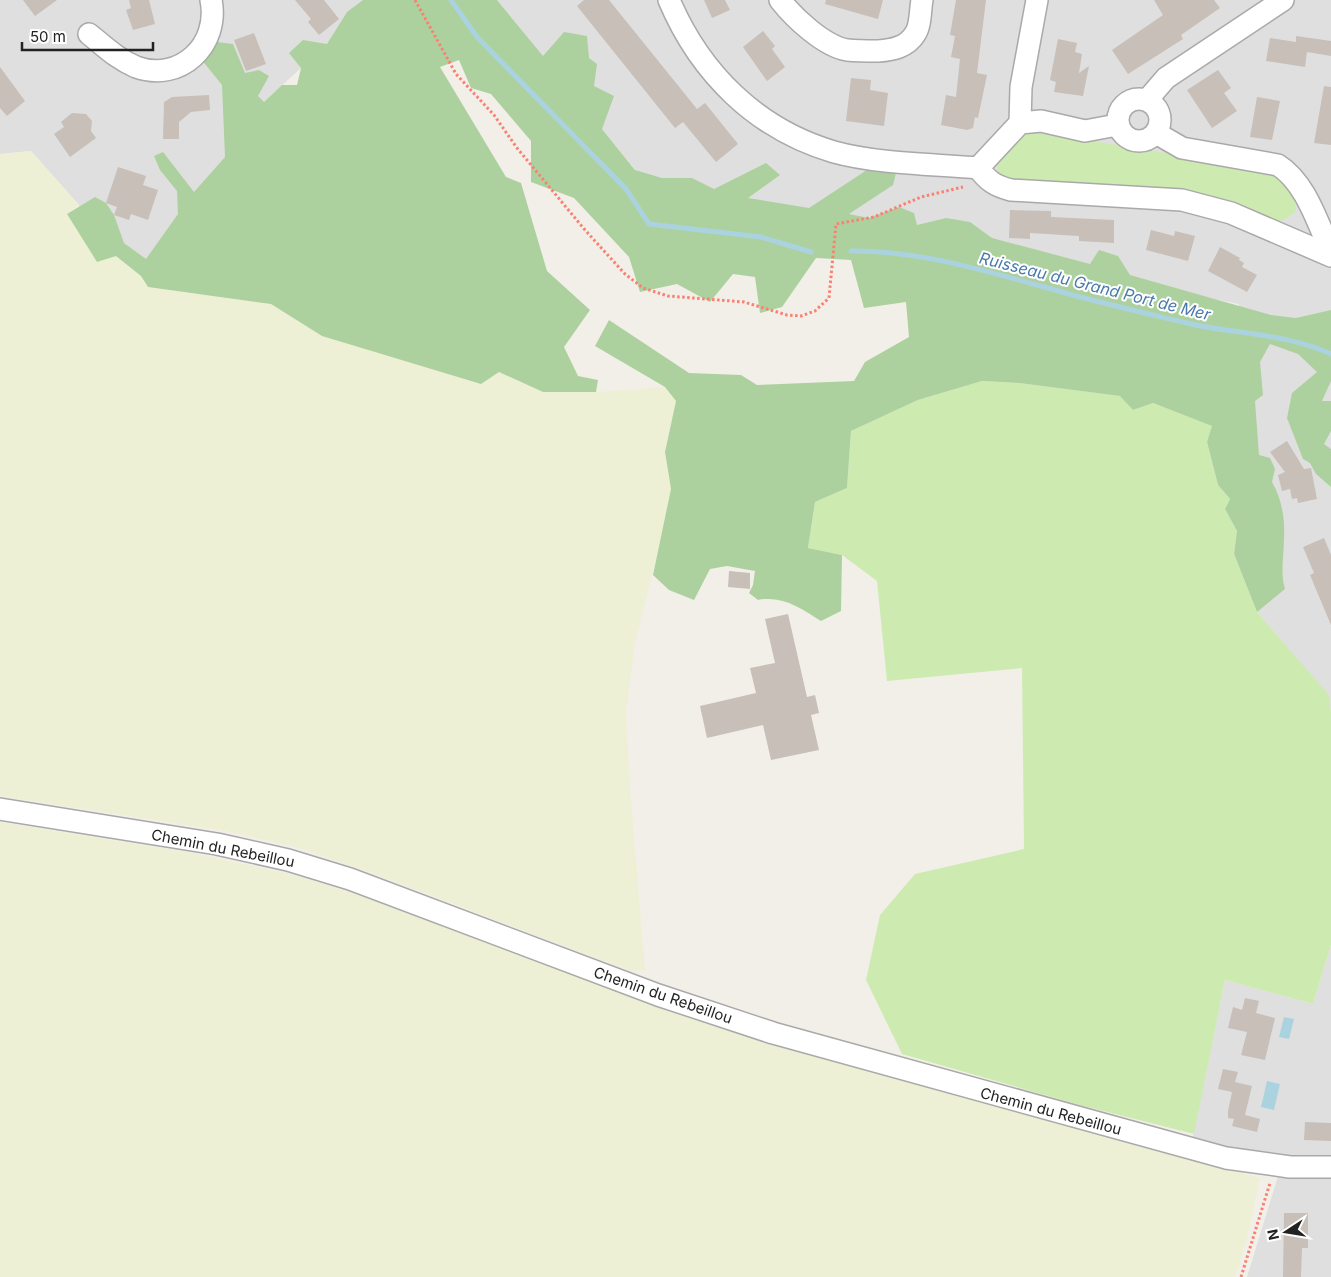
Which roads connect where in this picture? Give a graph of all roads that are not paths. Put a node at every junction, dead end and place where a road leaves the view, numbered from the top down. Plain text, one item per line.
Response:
1 (211, 0) edge
2 (669, 0) edge
3 (780, 0) edge
4 (922, 0) edge
5 (1037, 0) edge
6 (1283, 0) edge
7 (89, 34) dead end
8 (1147, 100) junction
9 (1020, 123) junction
10 (1117, 125) junction
11 (1156, 133) junction
12 (983, 174) junction
13 (1331, 252) edge
14 (1331, 256) edge
15 (0, 809) edge
16 (1331, 1167) edge

1 - 7 street
2 - 12 street
3 - 4 street
5 - 9 street
6 - 8 street
8 - 10 street
8 - 11 street
9 - 10 street
9 - 12 street
10 - 11 street
11 - 13 street
12 - 14 street
15 - 16 street, Chemin du Rebeillou

